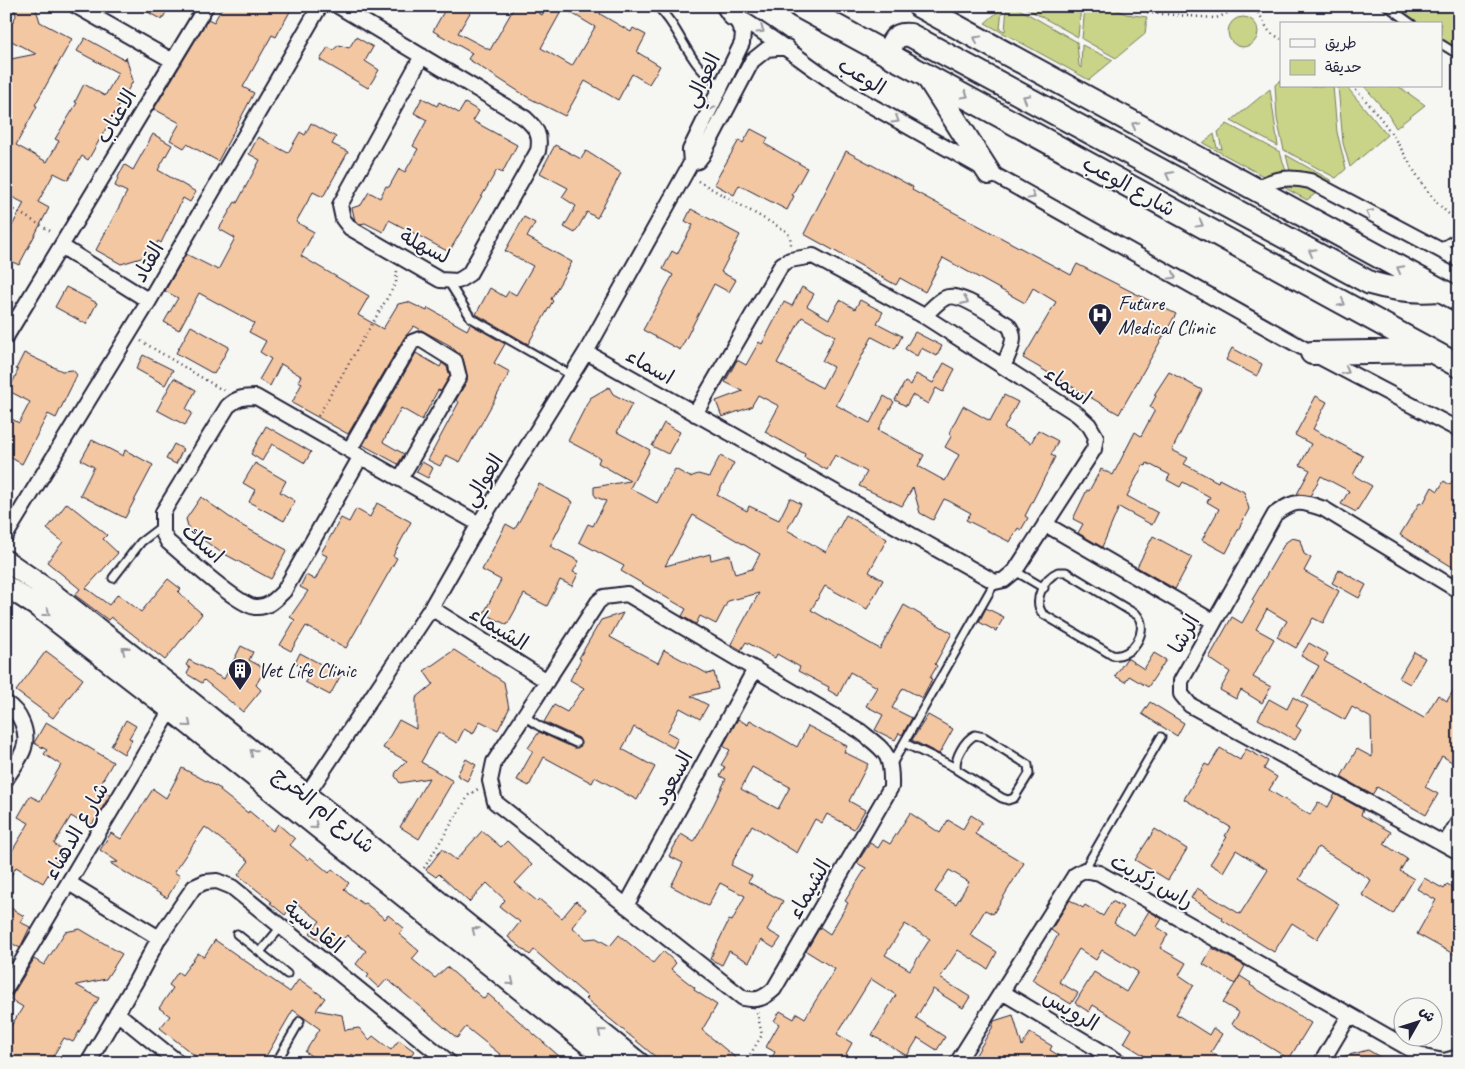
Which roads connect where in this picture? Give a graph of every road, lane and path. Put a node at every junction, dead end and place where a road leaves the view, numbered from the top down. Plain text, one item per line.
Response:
1 (76, 6) edge
2 (206, 6) edge
3 (320, 6) edge
4 (338, 6) edge
5 (657, 6) edge
6 (799, 6) edge
7 (837, 6) edge
8 (919, 6) edge
9 (944, 6) edge
10 (1123, 6) edge
11 (1387, 6) edge
12 (727, 9) edge
13 (1409, 22) edge
14 (955, 27) junction
15 (859, 38) junction
16 (1280, 38) edge
17 (1442, 45) edge
18 (787, 47) junction
19 (890, 55) junction
20 (1459, 55) edge
21 (422, 56) junction
22 (173, 61) junction
23 (925, 73) junction
24 (722, 86) junction
25 (1354, 88) edge
26 (688, 168) junction
27 (989, 173) junction
28 (1255, 190) junction
29 (6, 205) edge
30 (1459, 222) edge
31 (1459, 236) edge
32 (63, 243) junction
33 (1438, 249) junction
34 (399, 257) junction
35 (790, 260) junction
36 (1459, 260) edge
37 (448, 281) junction
38 (1449, 295) edge
39 (149, 301) junction
40 (924, 316) junction
41 (129, 334) junction
42 (6, 337) edge
43 (1430, 351) junction
44 (586, 352) junction
45 (1312, 353) junction
46 (1004, 365) junction
47 (1459, 366) edge
48 (571, 375) junction
49 (237, 398) junction
50 (695, 414) junction
51 (311, 428) junction
52 (1459, 430) edge
53 (355, 452) junction
54 (400, 479) junction
55 (479, 524) junction
56 (1045, 524) junction
57 (162, 526) junction
58 (6, 536) edge
59 (6, 561) edge
60 (1014, 571) junction
61 (113, 578) dead end
62 (996, 582) junction
63 (6, 586) edge
64 (1044, 588) junction
65 (1459, 591) edge
66 (430, 608) junction
67 (1214, 622) junction
68 (755, 669) junction
69 (547, 681) junction
70 (175, 702) junction
71 (6, 704) edge
72 (524, 716) junction
73 (1161, 737) dead end
74 (576, 743) dead end
75 (904, 743) junction
76 (892, 764) junction
77 (956, 768) junction
78 (6, 779) edge
79 (490, 780) junction
80 (301, 803) junction
81 (1459, 821) edge
82 (1445, 844) junction
83 (1459, 852) edge
84 (1084, 870) junction
85 (415, 882) junction
86 (69, 883) junction
87 (626, 906) junction
88 (282, 927) junction
89 (238, 934) dead end
90 (159, 938) junction
91 (260, 952) junction
92 (287, 974) dead end
93 (6, 988) edge
94 (1002, 992) junction
95 (755, 1001) junction
96 (118, 1014) junction
97 (1349, 1016) junction
98 (300, 1021) dead end
99 (1427, 1060) edge
100 (1458, 1060) edge
101 (88, 1063) edge
102 (179, 1063) edge
103 (276, 1063) edge
104 (450, 1063) edge
105 (612, 1063) edge
106 (639, 1063) edge
107 (745, 1063) edge
108 (957, 1063) edge
109 (1121, 1063) edge
110 (1321, 1063) edge

1 - 22 street
2 - 22 street, الاعناب
3 - 39 street, القتاد
4 - 21 street, لسهلة
5 - 24 lane
6 - 15 main road, شارع الوعب
7 - 15 main road
8 - 14 main road
9 - 14 main road
10 - 16 path
11 - 13 lane
12 -> 18 street, الوعب
12 - 24 street, العوالي
28 -> 14 main road
15 - 19 main road, شارع الوعب
17 - 20 lane
18 - 26 street, العوالي
18 -> 27 street, الوعب
19 - 23 main road, شارع الوعب
38 -> 19 main road
21 - 34 street, لسهلة
21 - 37 street, لسهلة
22 - 32 street, الاعناب
23 - 27 main road
23 -> 43 main road, شارع الوعب
24 -> 26 street, العوالي
25 - 30 path
26 - 35 path
26 - 44 street, العوالي
27 -> 45 street
33 -> 28 street
38 -> 28 main road
29 - 32 path
31 - 33 lane
32 - 39 street
32 - 42 street, الاعناب
33 - 36 street
34 - 37 street, لسهلة
34 - 51 path
35 - 40 street, اسماء
35 - 50 street
37 - 48 lane
39 - 41 street, القتاد
40 - 46 street, اسماء
40 -> 46 street
41 - 49 path
41 - 58 street, القتاد
43 - 45 main road
43 - 47 main road, شارع الوعب
44 - 48 street, العوالي
44 - 50 street, اسماء
45 -> 52 street
46 - 56 street, اسماء
48 - 55 street, العوالي
49 - 51 street
49 - 57 street, اسكك
50 - 62 street, اسماء
51 - 53 street
53 - 54 street
53 - 54 street
53 - 57 street, اسكك
54 - 55 street
55 - 66 street, العوالي
56 - 60 street, اسماء
56 - 67 street
57 - 61 lane
70 -> 59 street, شارع ام الخرج
60 - 62 street, اسماء
60 - 64 lane
62 - 75 lane
63 -> 70 street, شارع ام الخرج
64 - 64 lane
65 - 67 street, الرشا
66 - 69 street, الشيماء
66 - 80 street, العوالي
67 - 82 street, الرشا
68 - 69 street
68 - 76 street
68 - 87 street, السعود
69 - 72 street
70 - 80 street, شارع ام الخرج
70 - 86 street, شارع الدهناء
71 - 78 street
72 - 74 lane
72 - 79 street
73 - 84 lane
75 - 76 lane
75 - 77 lane
76 - 95 street, الشيماء
77 - 77 lane
79 - 85 path
79 - 87 street
80 - 85 street, شارع ام الخرج
80 -> 105 street, شارع ام الخرج
81 - 82 street
82 - 83 street, الرشا
84 - 94 street, راس زكريت
84 - 97 street, راس زكريت
106 -> 85 street, شارع ام الخرج
86 - 90 street
86 - 93 street, شارع الدهناء
87 - 95 street
88 - 90 street, القادسية
88 - 91 lane
88 - 104 street, القادسية
89 - 91 lane
90 - 96 street, القادسية
91 - 92 lane
94 - 108 street, راس زكريت
94 - 109 street, الرويس
95 - 107 path
96 - 101 street, القادسية
96 - 102 street
97 - 99 street, راس زكريت
97 - 110 street
98 - 103 lane
99 - 100 street, راس زكريت

